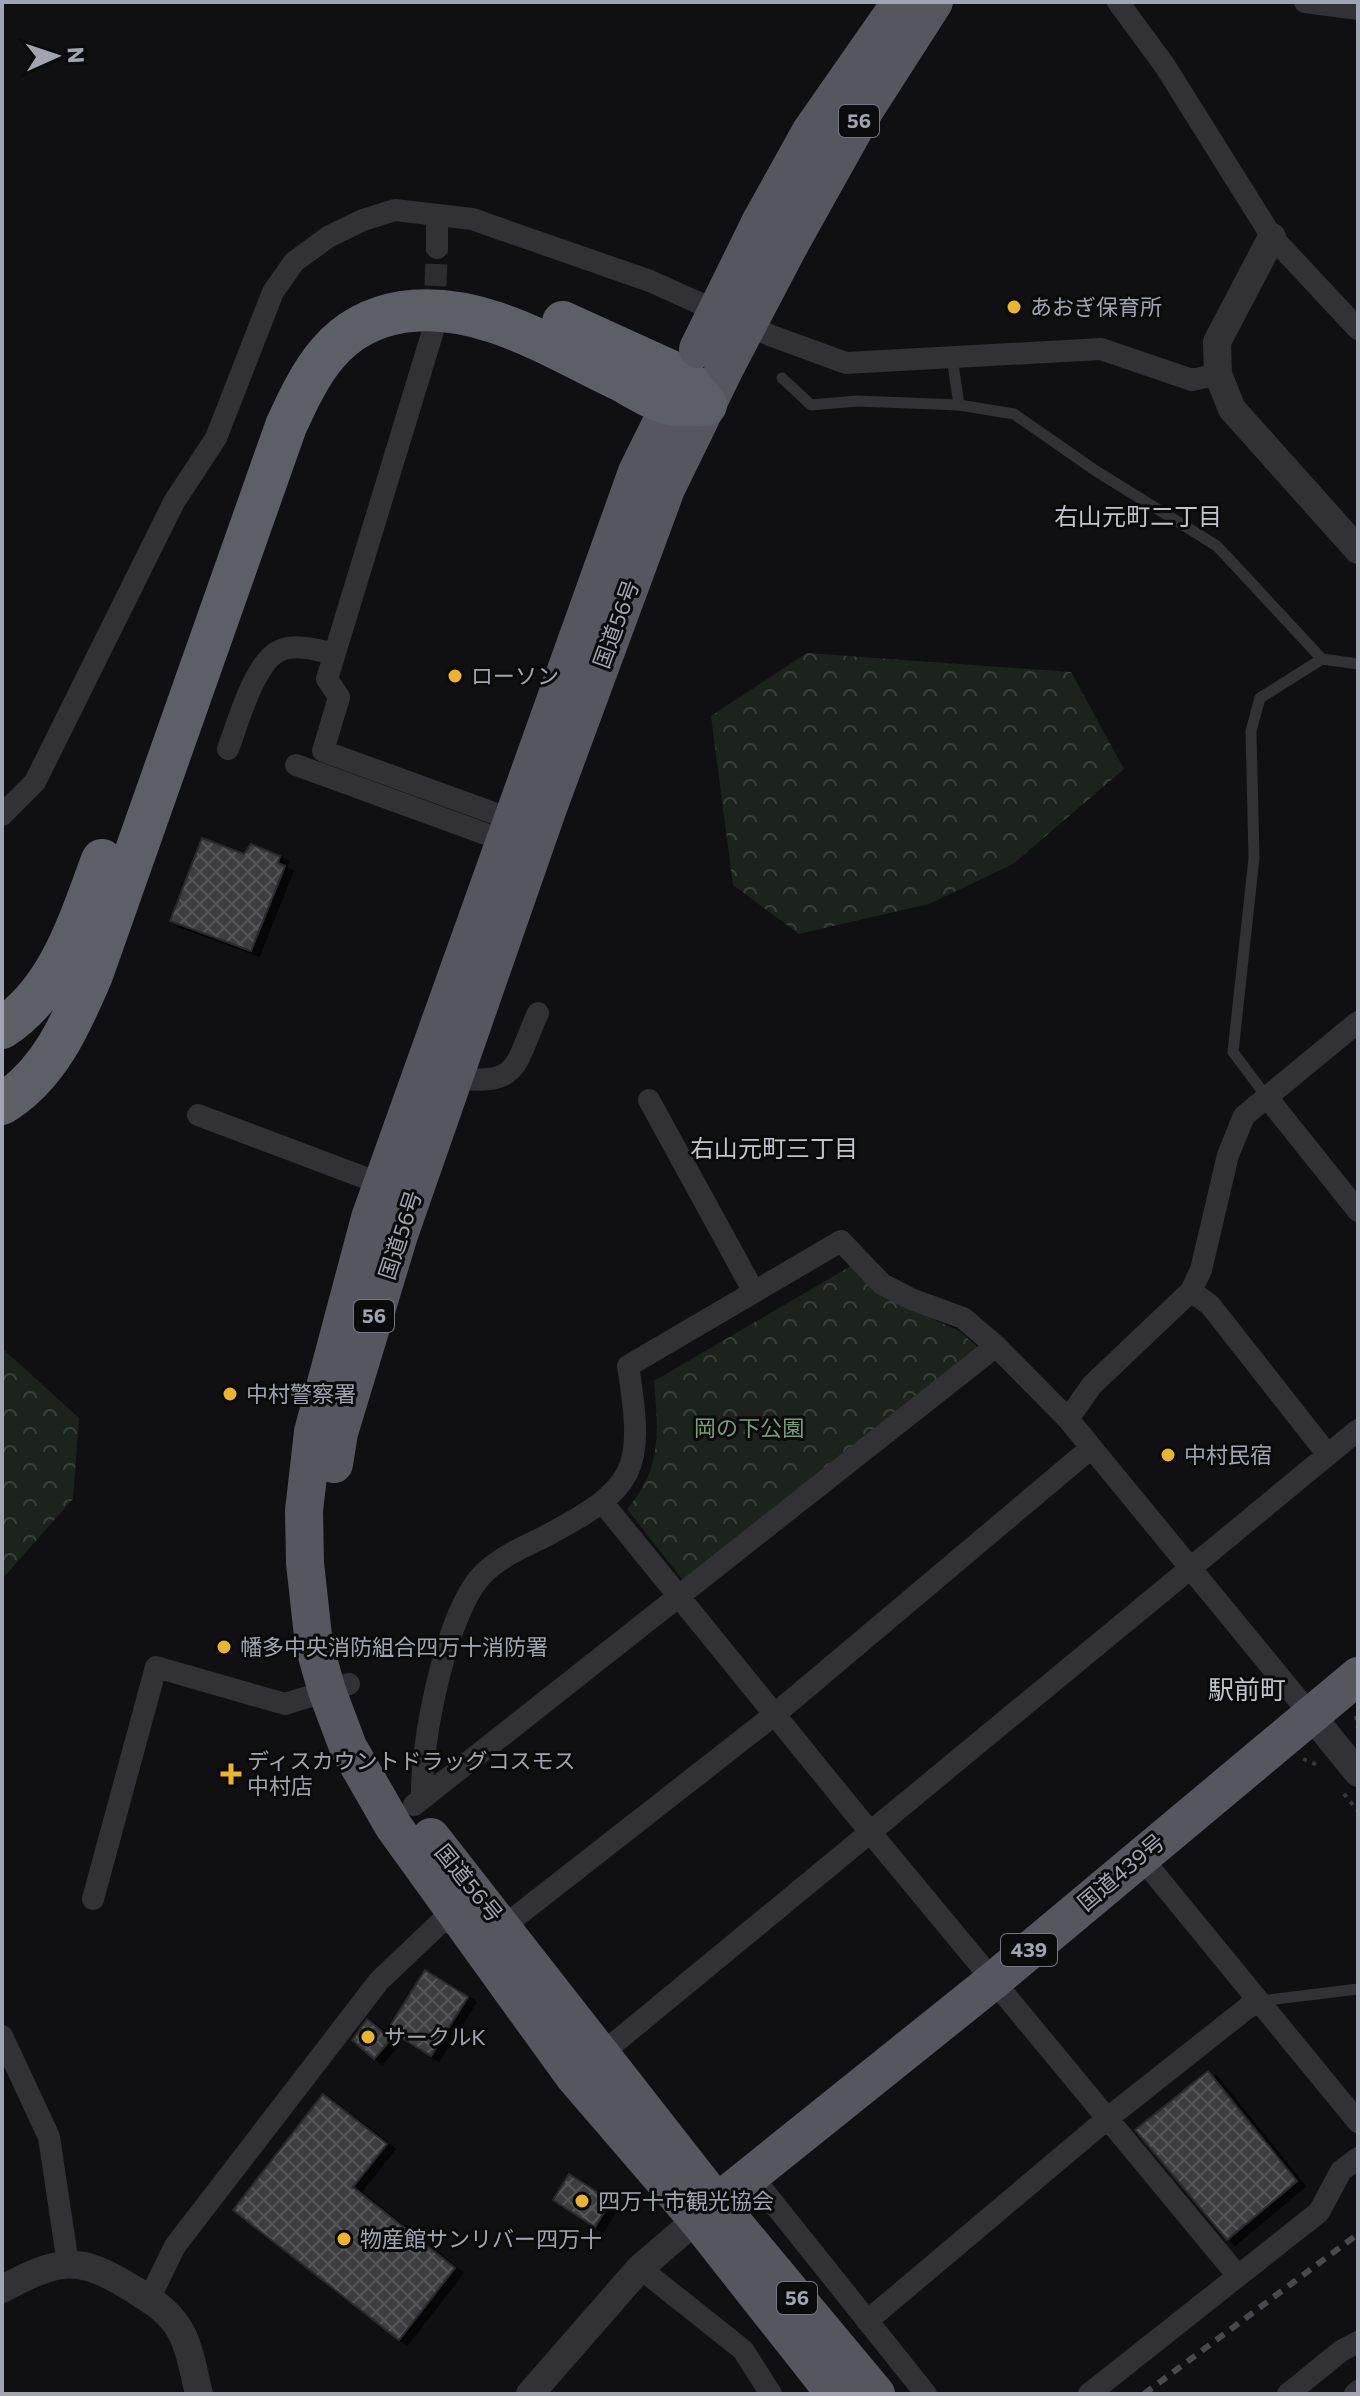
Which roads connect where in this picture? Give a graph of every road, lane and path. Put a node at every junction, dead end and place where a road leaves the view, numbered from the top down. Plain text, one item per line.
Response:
1 (901, 2) edge
2 (934, 2) edge
3 (1118, 2) edge
4 (1305, 2) edge
5 (1358, 9) edge
6 (437, 215) junction
7 (775, 233) junction
8 (1272, 237) junction
9 (437, 248) tunnel mouth
10 (1358, 329) edge
11 (433, 331) tunnel mouth
12 (952, 357) junction
13 (1218, 374) junction
14 (782, 378) dead end
15 (697, 380) junction
16 (959, 405) junction
17 (1358, 550) edge
18 (334, 654) junction
19 (1322, 659) junction
20 (1358, 664) edge
21 (228, 749) dead end
22 (296, 765) dead end
23 (2, 815) edge
24 (516, 833) junction
25 (538, 1013) dead end
26 (1358, 1022) edge
27 (2, 1028) edge
28 (455, 1078) junction
29 (1266, 1096) junction
30 (649, 1100) dead end
31 (2, 1104) edge
32 (198, 1115) dead end
33 (398, 1190) junction
34 (1358, 1211) edge
35 (1191, 1291) junction
36 (754, 1292) junction
37 (996, 1346) junction
38 (1068, 1419) junction
39 (1358, 1430) edge
40 (1091, 1448) junction
41 (1328, 1455) junction
42 (603, 1503) junction
43 (1189, 1570) junction
44 (678, 1596) junction
45 (1358, 1676) edge
46 (338, 1687) junction
47 (774, 1715) junction
48 (1311, 1715) junction
49 (1299, 1757) dead end
50 (1322, 1767) dead end
51 (1349, 1781) edge
52 (416, 1803) junction
53 (1358, 1811) edge
54 (870, 1832) junction
55 (1140, 1856) junction
56 (93, 1899) dead end
57 (464, 1922) junction
58 (504, 1926) junction
59 (993, 1981) junction
60 (1358, 1989) edge
61 (1256, 2001) junction
62 (3, 2040) edge
63 (600, 2055) junction
64 (1108, 2118) junction
65 (1358, 2122) edge
66 (1358, 2158) edge
67 (751, 2175) junction
68 (707, 2211) junction
69 (68, 2264) junction
70 (640, 2268) junction
71 (1238, 2276) junction
72 (2, 2289) edge
73 (149, 2299) junction
74 (867, 2321) junction
75 (1358, 2342) edge
76 (199, 2394) edge
77 (530, 2394) edge
78 (771, 2394) edge
79 (835, 2394) edge
80 (876, 2394) edge
81 (926, 2394) edge
82 (1089, 2394) edge
83 (1288, 2394) edge

1 - 7 highway, 国道56号 / 56
2 - 7 highway, 国道56号 / 56
3 - 8 street
4 - 5 street
6 - 9 street
6 - 12 street
6 - 23 street
7 - 15 highway, 国道56号 / 56, bridge
8 - 10 street
8 - 13 street
11 - 18 street
12 - 13 street
12 - 16 lane
13 - 17 street
14 - 16 lane
15 - 24 highway, 国道56号 / 56
15 - 27 highway
15 - 31 highway
16 - 19 lane
18 - 21 street
18 - 24 street
19 - 20 lane
19 - 29 lane
22 - 24 street
24 - 28 highway, 国道56号 / 56
24 - 33 highway, 国道56号 / 56
25 - 28 street
26 - 29 street
28 - 33 highway, 国道56号 / 56
29 - 34 street
29 - 35 street
30 - 36 street
32 - 33 street
33 - 46 highway, 国道56号 / 56
35 - 38 street
35 - 41 street
36 - 37 street
36 - 42 street
37 - 38 street
37 - 44 street
38 - 40 street
39 - 41 street
40 - 43 street
40 - 47 street
41 - 43 street
42 - 44 street
42 - 52 street
43 - 48 street
43 - 54 street
44 - 47 street
44 - 52 street
45 - 48 highway, 国道439号 / 439
46 - 52 highway, 国道56号 / 56
46 - 56 street
46 - 57 highway, 国道56号 / 56
47 - 54 street
47 - 58 street
48 - 51 street
48 - 55 highway, 国道439号 / 439
49 - 50 path
51 - 53 path
52 - 58 highway, 国道56号 / 56
54 - 59 street
54 - 63 street
55 - 59 highway, 国道439号 / 439
55 - 61 street
57 - 58 street
57 - 68 highway, 国道56号 / 56
57 - 73 street
58 - 63 highway, 国道56号 / 56
59 - 64 street
59 - 67 highway, 国道439号 / 439
60 - 61 lane
61 - 64 street
61 - 65 street
62 - 69 street
63 - 68 highway, 国道56号 / 56
64 - 71 street
64 - 74 street
66 - 71 street
67 - 68 highway, 国道439号 / 439
67 - 74 street
68 - 70 street
68 - 79 highway, 国道56号 / 56
68 - 80 highway, 国道56号 / 56
69 - 72 street
69 - 73 street
70 - 77 street
70 - 78 street
71 - 82 street
73 - 76 street
74 - 81 street
75 - 83 street

